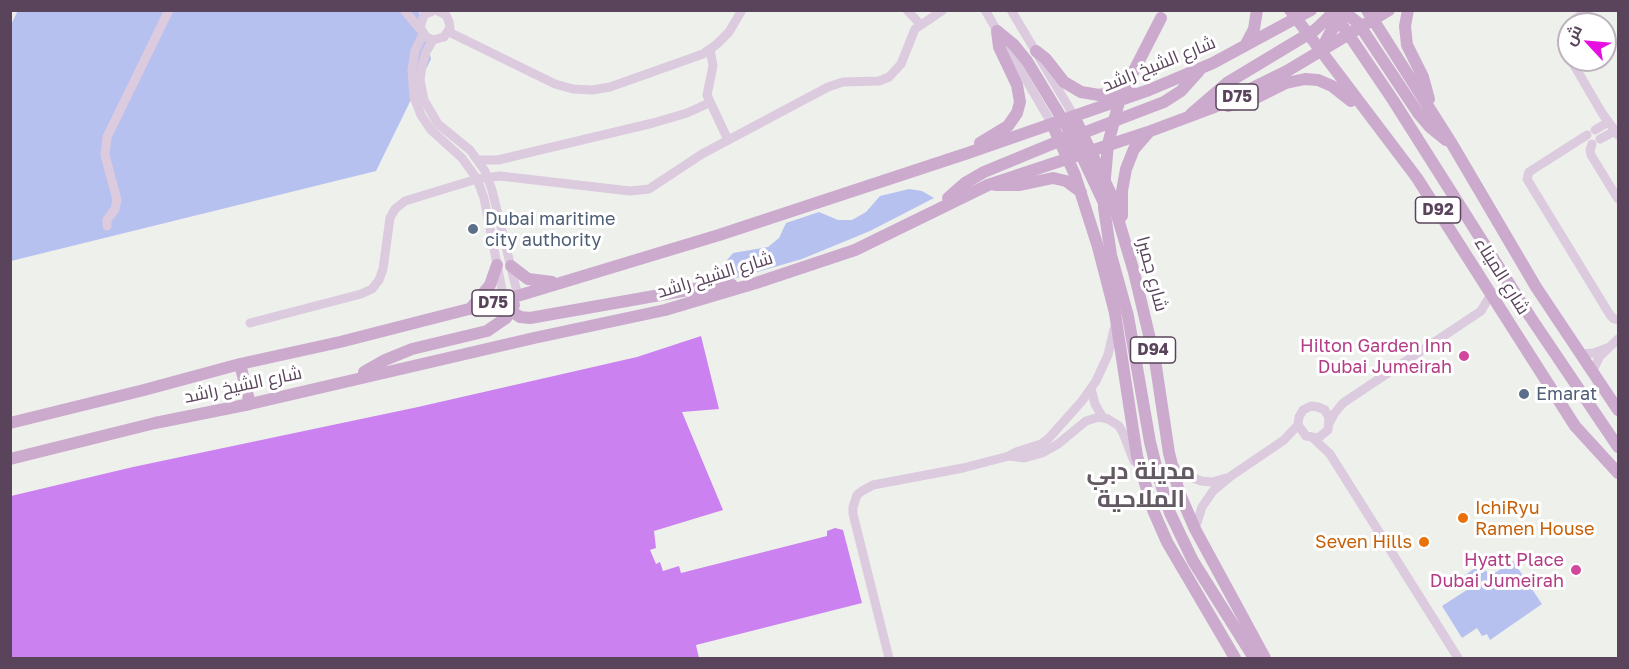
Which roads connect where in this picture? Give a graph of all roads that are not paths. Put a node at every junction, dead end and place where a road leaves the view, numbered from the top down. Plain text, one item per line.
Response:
1 (169, 10) edge
2 (406, 10) edge
3 (742, 10) edge
4 (907, 10) edge
5 (943, 10) edge
6 (985, 10) edge
7 (1011, 10) edge
8 (1164, 10) edge
9 (1257, 10) edge
10 (1389, 10) edge
11 (1408, 10) edge
12 (432, 11) edge
13 (1310, 11) edge
14 (1341, 11) edge
15 (448, 14) edge
16 (1293, 15) edge
17 (1370, 15) edge
18 (920, 24) junction
19 (1361, 27) junction
20 (1327, 28) junction
21 (422, 32) junction
22 (449, 32) junction
23 (997, 32) junction
24 (1308, 35) junction
25 (1346, 36) junction
26 (434, 40) junction
27 (1244, 47) junction
28 (710, 49) junction
29 (1036, 51) junction
30 (1320, 51) junction
31 (1201, 69) junction
32 (1579, 72) edge
33 (1149, 90) junction
34 (709, 102) junction
35 (1430, 107) junction
36 (1212, 108) junction
37 (1186, 119) junction
38 (1063, 120) junction
39 (1608, 122) junction
40 (1380, 129) junction
41 (1148, 132) junction
42 (1617, 133) edge
43 (1072, 137) junction
44 (1593, 137) junction
45 (728, 140) junction
46 (1452, 144) junction
47 (1087, 152) junction
48 (968, 153) junction
49 (1069, 158) junction
50 (479, 160) junction
51 (488, 177) junction
52 (477, 179) junction
53 (988, 185) junction
54 (1081, 192) junction
55 (1618, 199) edge
56 (942, 206) junction
57 (106, 226) dead end
58 (1124, 238) junction
59 (497, 265) junction
60 (511, 266) junction
61 (566, 281) junction
62 (756, 283) junction
63 (1491, 294) junction
64 (518, 296) junction
65 (504, 300) junction
66 (470, 309) junction
67 (1502, 310) junction
68 (511, 311) junction
69 (1480, 311) junction
70 (1115, 313) junction
71 (1618, 320) edge
72 (250, 323) dead end
73 (1618, 339) edge
74 (1609, 347) junction
75 (1580, 354) junction
76 (240, 364) junction
77 (1592, 372) junction
78 (350, 380) junction
79 (1091, 389) junction
80 (1343, 403) junction
81 (250, 404) junction
82 (1321, 408) junction
83 (1618, 410) edge
84 (1103, 418) junction
85 (1330, 422) junction
86 (10, 423) edge
87 (1298, 425) junction
88 (1325, 434) junction
89 (1310, 437) junction
90 (1584, 437) junction
91 (1280, 444) junction
92 (1618, 447) edge
93 (1330, 454) junction
94 (1009, 456) junction
95 (10, 459) edge
96 (1171, 464) junction
97 (1618, 466) edge
98 (1618, 473) edge
99 (1143, 476) junction
100 (1231, 476) junction
101 (1195, 530) junction
102 (890, 658) edge
103 (1235, 658) edge
104 (1254, 658) edge
105 (1265, 658) edge
106 (1458, 658) edge

1 - 57 street
2 - 12 street
2 - 21 street
3 - 28 street
4 - 18 street
5 - 18 street
6 - 23 street
7 - 29 street, D94
8 - 104 main road, bridge
9 - 27 main road
10 - 17 main road, شارع الشيخ راشد / D75
11 - 35 main road
12 - 15 street
12 - 21 street
13 - 16 main road, شارع الشيخ راشد / D75
13 - 20 main road
14 - 19 main road
14 - 20 main road
14 - 92 main road, bridge
15 - 22 street
16 - 24 main road, شارع الميناء / D92
16 - 27 main road, شارع الشيخ راشد / D75
17 - 19 main road, شارع الشيخ راشد / D75
17 - 35 main road, شارع الميناء / D92
18 - 45 street
19 - 25 main road, شارع الشيخ راشد / D75
19 - 46 main road
20 - 24 main road
20 - 25 main road
20 - 30 main road
21 - 26 street
21 - 52 street
22 - 26 street
22 - 28 street
23 - 38 main road
23 - 48 main road
24 - 30 main road, شارع الميناء / D92
24 - 37 main road
25 - 30 main road, شارع الشيخ راشد / D75
26 - 50 street
27 - 31 main road, شارع الشيخ راشد / D75
28 - 34 street
29 - 33 main road
29 - 38 street, D94
30 - 36 main road, شارع الشيخ راشد / D75
30 - 40 main road, شارع الميناء / D92
31 - 33 main road, شارع الشيخ راشد / D75
31 - 43 main road
32 - 39 street
33 - 38 main road, شارع الشيخ راشد / D75
34 - 45 street
34 - 50 street
35 - 46 main road, شارع الميناء / D92
36 - 37 main road, شارع الشيخ راشد / D75
36 - 40 main road
37 - 41 main road, شارع الشيخ راشد / D75
38 - 43 main road
38 - 43 main road, D94
38 - 48 main road, شارع الشيخ راشد / D75
39 - 42 street
39 - 44 street
40 - 63 main road, شارع الميناء / D92
41 - 47 main road, شارع الشيخ راشد / D75
41 - 58 main road
42 - 44 street
43 - 47 main road
43 - 49 main road, D94
43 - 56 main road
44 - 55 street
44 - 71 street
45 - 51 street
46 - 75 main road, شارع الميناء / D92
47 - 49 main road, شارع الشيخ راشد / D75
47 - 58 main road
48 - 61 main road, شارع الشيخ راشد / D75
49 - 53 main road, شارع الشيخ راشد / D75
49 - 54 main road, D94
50 - 51 street
51 - 52 street
51 - 60 street
52 - 59 street
52 - 72 street
53 - 54 main road
53 - 56 main road, شارع الشيخ راشد / D75
54 - 70 main road, D94
56 - 62 main road, شارع الشيخ راشد / D75
58 - 96 main road, شارع جميرا / D94
59 - 65 street
59 - 66 main road
60 - 61 main road
60 - 64 street
61 - 64 main road, شارع الشيخ راشد / D75
62 - 68 main road
62 - 78 main road, شارع الشيخ راشد / D75
63 - 67 main road, شارع الميناء / D92
63 - 69 street
64 - 65 main road, شارع الشيخ راشد / D75
64 - 68 main road
65 - 66 main road, شارع الشيخ راشد / D75
65 - 68 main road
66 - 76 main road, شارع الشيخ راشد / D75
67 - 69 street
67 - 90 main road, شارع الميناء / D92
68 - 78 main road
69 - 80 street
70 - 79 street
70 - 99 main road, D94
73 - 74 street
74 - 75 street
74 - 77 street
75 - 77 main road, شارع الميناء / D92
76 - 81 main road
76 - 86 main road, شارع الشيخ راشد / D75
77 - 83 main road, شارع الميناء / D92
78 - 81 main road, شارع الشيخ راشد / D75
79 - 84 street
79 - 94 street
80 - 82 street
80 - 85 street
81 - 95 main road, شارع الشيخ راشد / D75
82 - 85 street
82 - 87 street
84 - 94 street
84 - 99 street
85 - 88 street
87 - 89 street
87 - 91 street
88 - 89 street
88 - 93 street
89 - 91 street
89 - 93 street
90 - 97 main road
90 - 98 main road, شارع الميناء / D92
91 - 100 street
93 - 106 street
94 - 102 street
96 - 100 street
96 - 101 main road, شارع جميرا / D94
99 - 103 main road, D94
100 - 101 street
101 - 105 main road, شارع جميرا / D94

